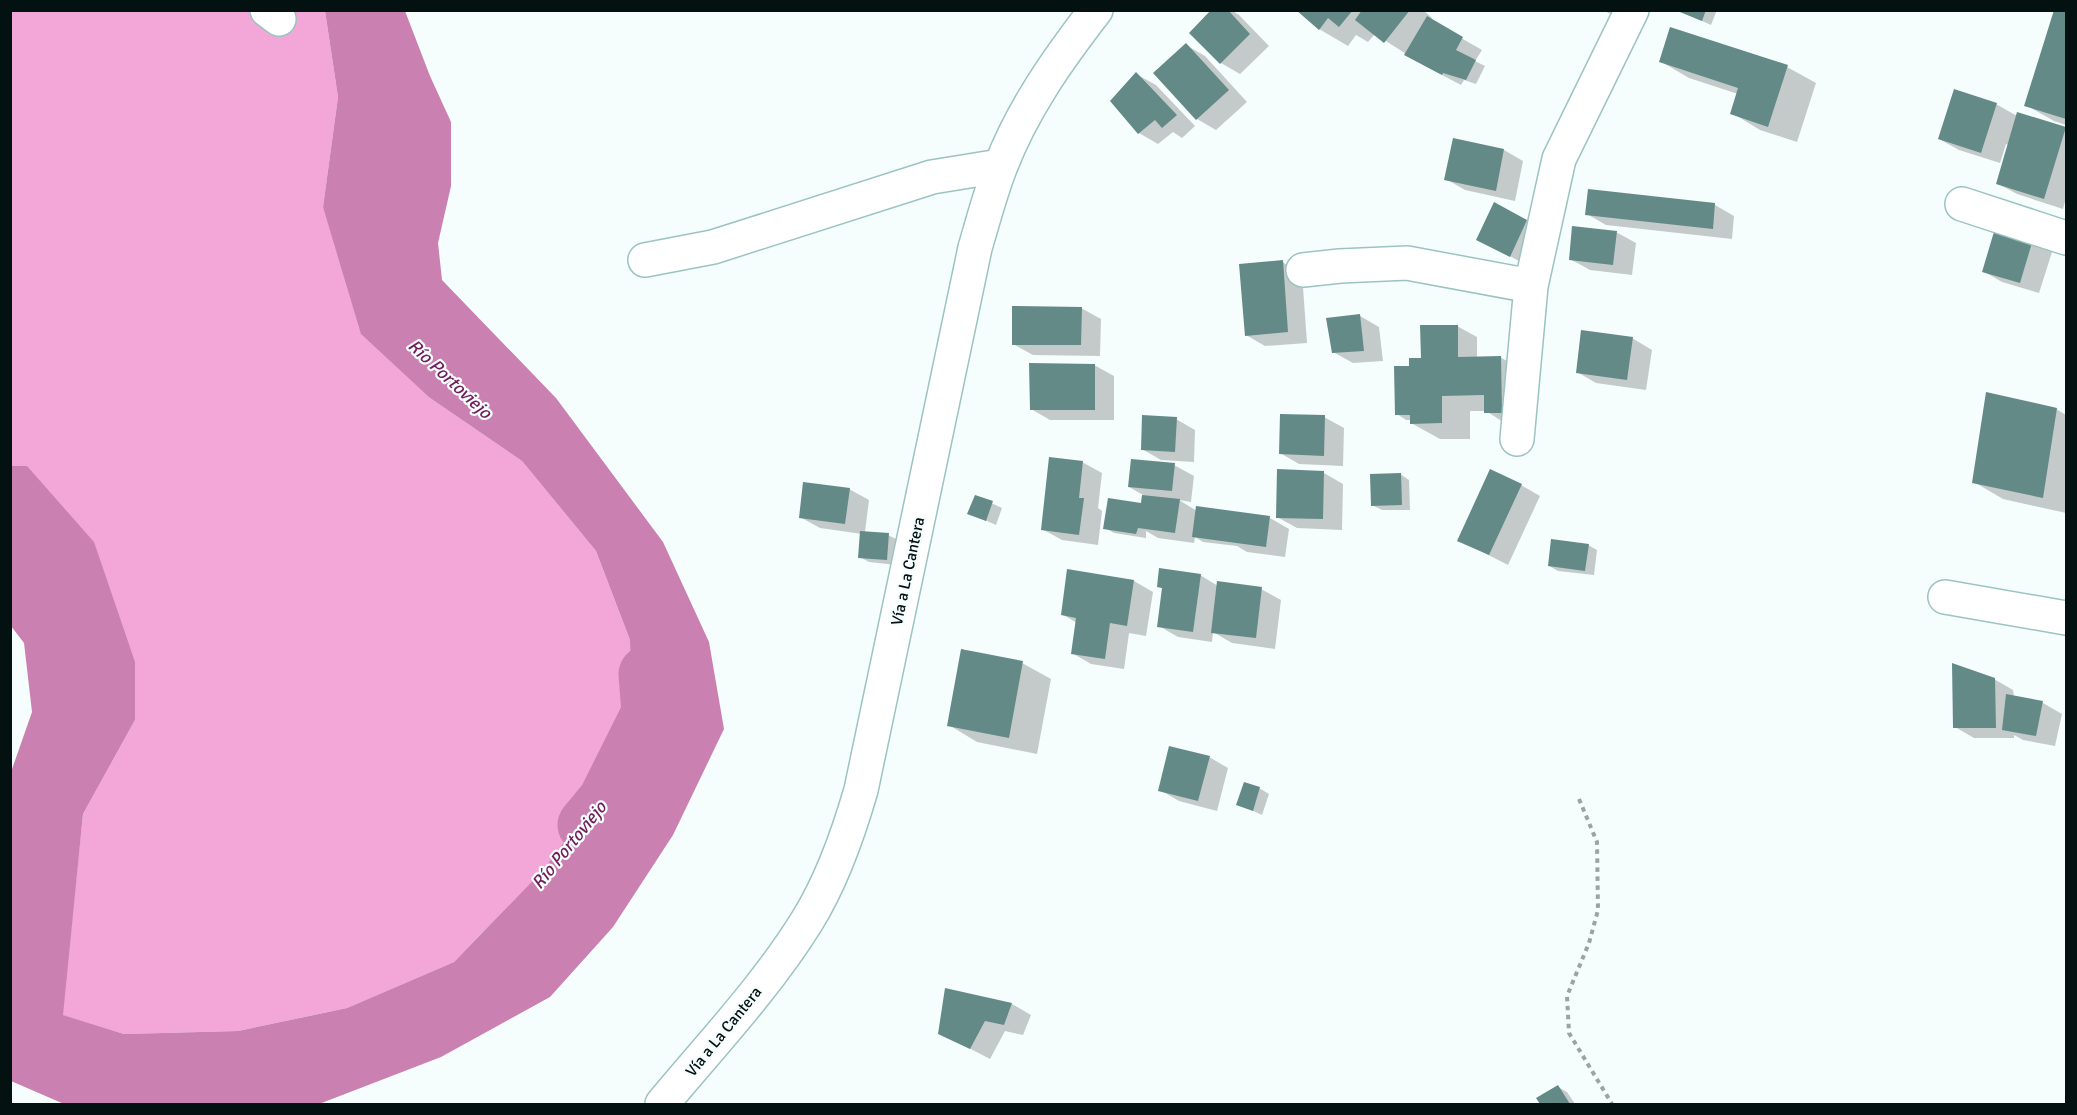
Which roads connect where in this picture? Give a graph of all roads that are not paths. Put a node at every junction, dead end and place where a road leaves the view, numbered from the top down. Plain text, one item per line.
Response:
1 (1096, 10) edge
2 (1632, 10) edge
3 (1000, 166) junction
4 (1962, 204) dead end
5 (2067, 238) edge
6 (645, 260) dead end
7 (1303, 270) dead end
8 (1531, 285) junction
9 (1517, 439) dead end
10 (1945, 597) dead end
11 (2067, 618) edge
12 (662, 1104) edge

1 - 3 main road, Vía a La Cantera
2 - 8 main road
3 - 6 main road
3 - 12 main road, Vía a La Cantera
4 - 5 main road
7 - 8 main road
8 - 9 main road
10 - 11 main road

